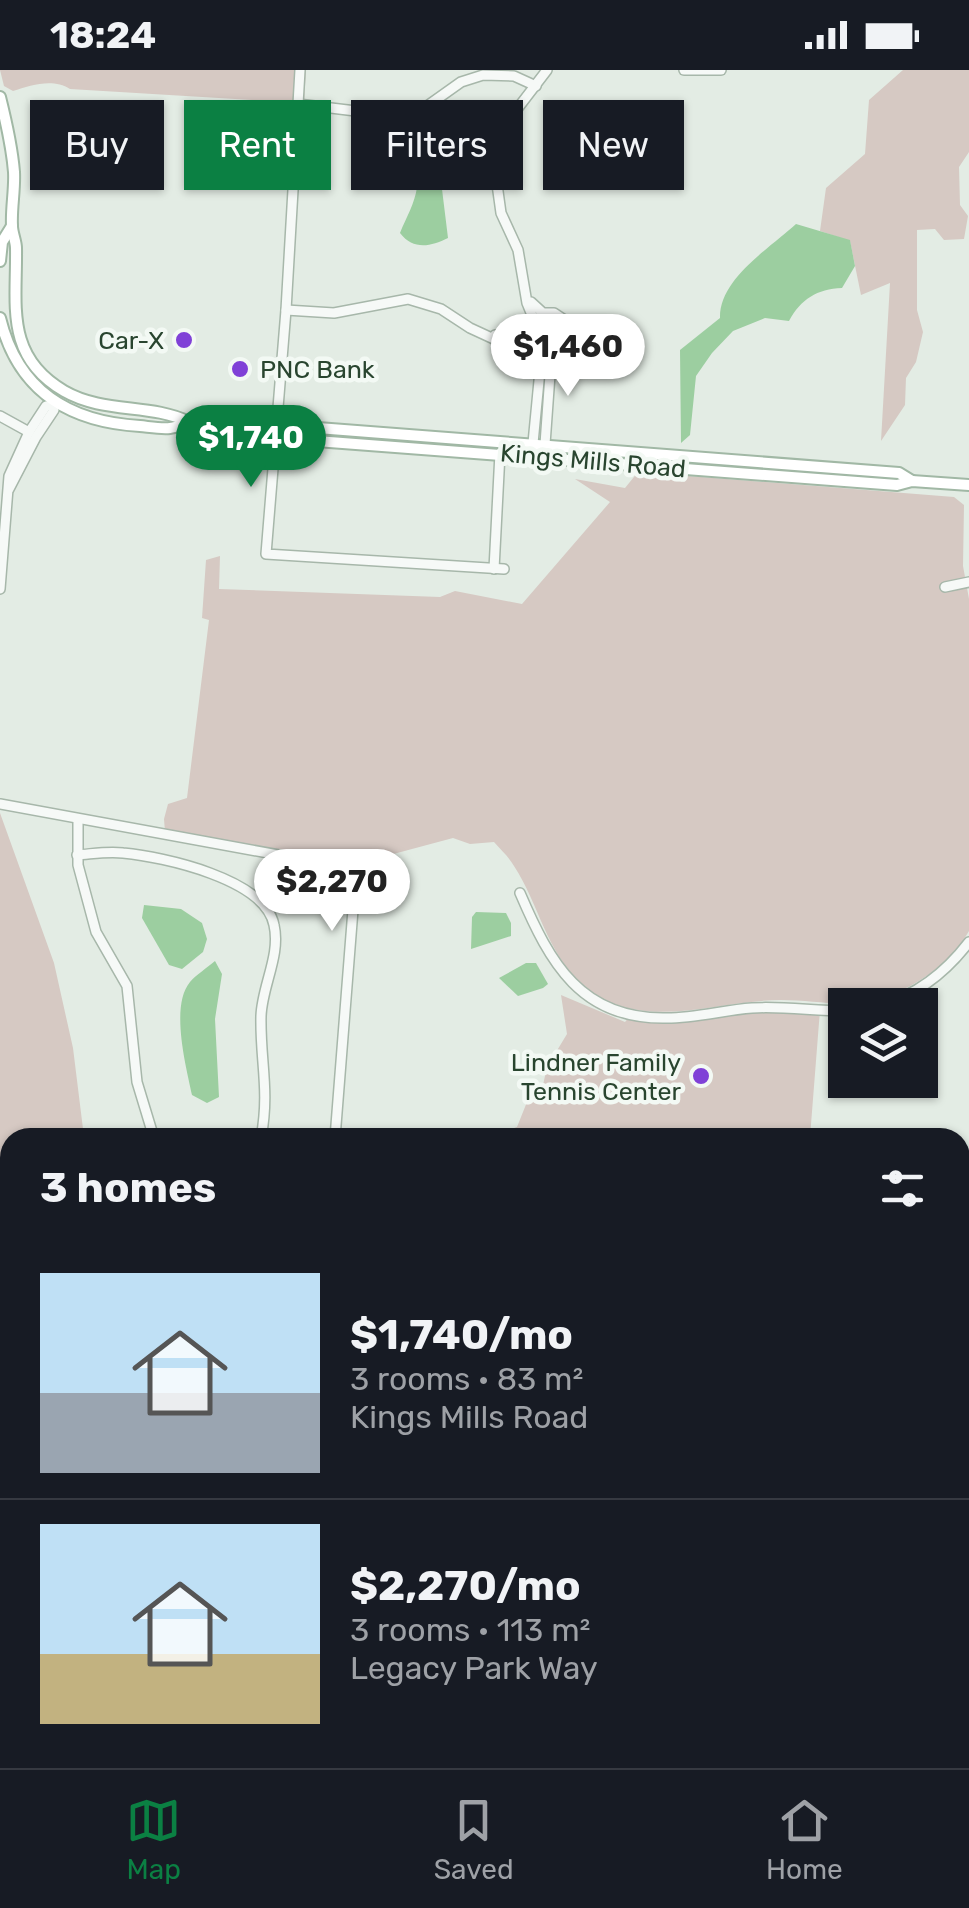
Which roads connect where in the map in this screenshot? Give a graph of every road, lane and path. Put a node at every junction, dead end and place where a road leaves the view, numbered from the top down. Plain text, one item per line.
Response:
1 (300, 70) edge
2 (547, 70) edge
3 (684, 70) edge
4 (720, 70) edge
5 (536, 86) junction
6 (0, 97) edge
7 (298, 100) edge
8 (331, 108) edge
9 (293, 190) edge
10 (12, 226) junction
11 (0, 261) edge
12 (286, 310) junction
13 (0, 318) edge
14 (536, 320) junction
15 (485, 334) junction
16 (537, 343) junction
17 (556, 346) junction
18 (61, 390) junction
19 (54, 404) junction
20 (0, 416) edge
21 (190, 423) junction
22 (276, 429) junction
23 (29, 432) junction
24 (533, 443) junction
25 (546, 444) junction
26 (500, 453) junction
27 (912, 481) junction
28 (969, 485) edge
29 (9, 489) junction
30 (969, 582) edge
31 (944, 587) dead end
32 (0, 588) edge
33 (0, 804) edge
34 (78, 820) junction
35 (77, 855) junction
36 (520, 894) dead end
37 (969, 942) edge
38 (915, 988) edge
39 (828, 1010) edge
40 (151, 1128) edge
41 (263, 1128) edge
42 (336, 1128) edge

1 - 7 street
2 - 5 street
3 - 4 street
5 - 8 street
5 - 14 street
6 - 10 main road
9 - 12 street
10 - 11 main road
10 - 18 main road
12 - 15 street
12 - 22 street
13 - 19 main road
14 - 15 street
14 - 16 street
14 - 17 street
15 - 16 street
16 - 17 street
16 - 24 street
17 - 25 street
18 - 19 street
18 - 21 main road, Kings Mills Road
19 - 21 main road, Kings Mills Road
19 - 23 street
19 - 29 street
20 - 23 street
21 - 22 main road, Kings Mills Road
22 - 24 main road, Kings Mills Road
22 - 26 main road, Kings Mills Road
22 - 26 street
23 - 29 street
24 - 25 main road, Kings Mills Road
25 - 27 main road, Kings Mills Road
26 - 27 main road, Kings Mills Road
27 - 28 main road, Kings Mills Road
29 - 32 street
30 - 31 street
33 - 34 street
34 - 35 street
34 - 42 street
35 - 40 street
35 - 41 street
36 - 39 street
37 - 38 street

